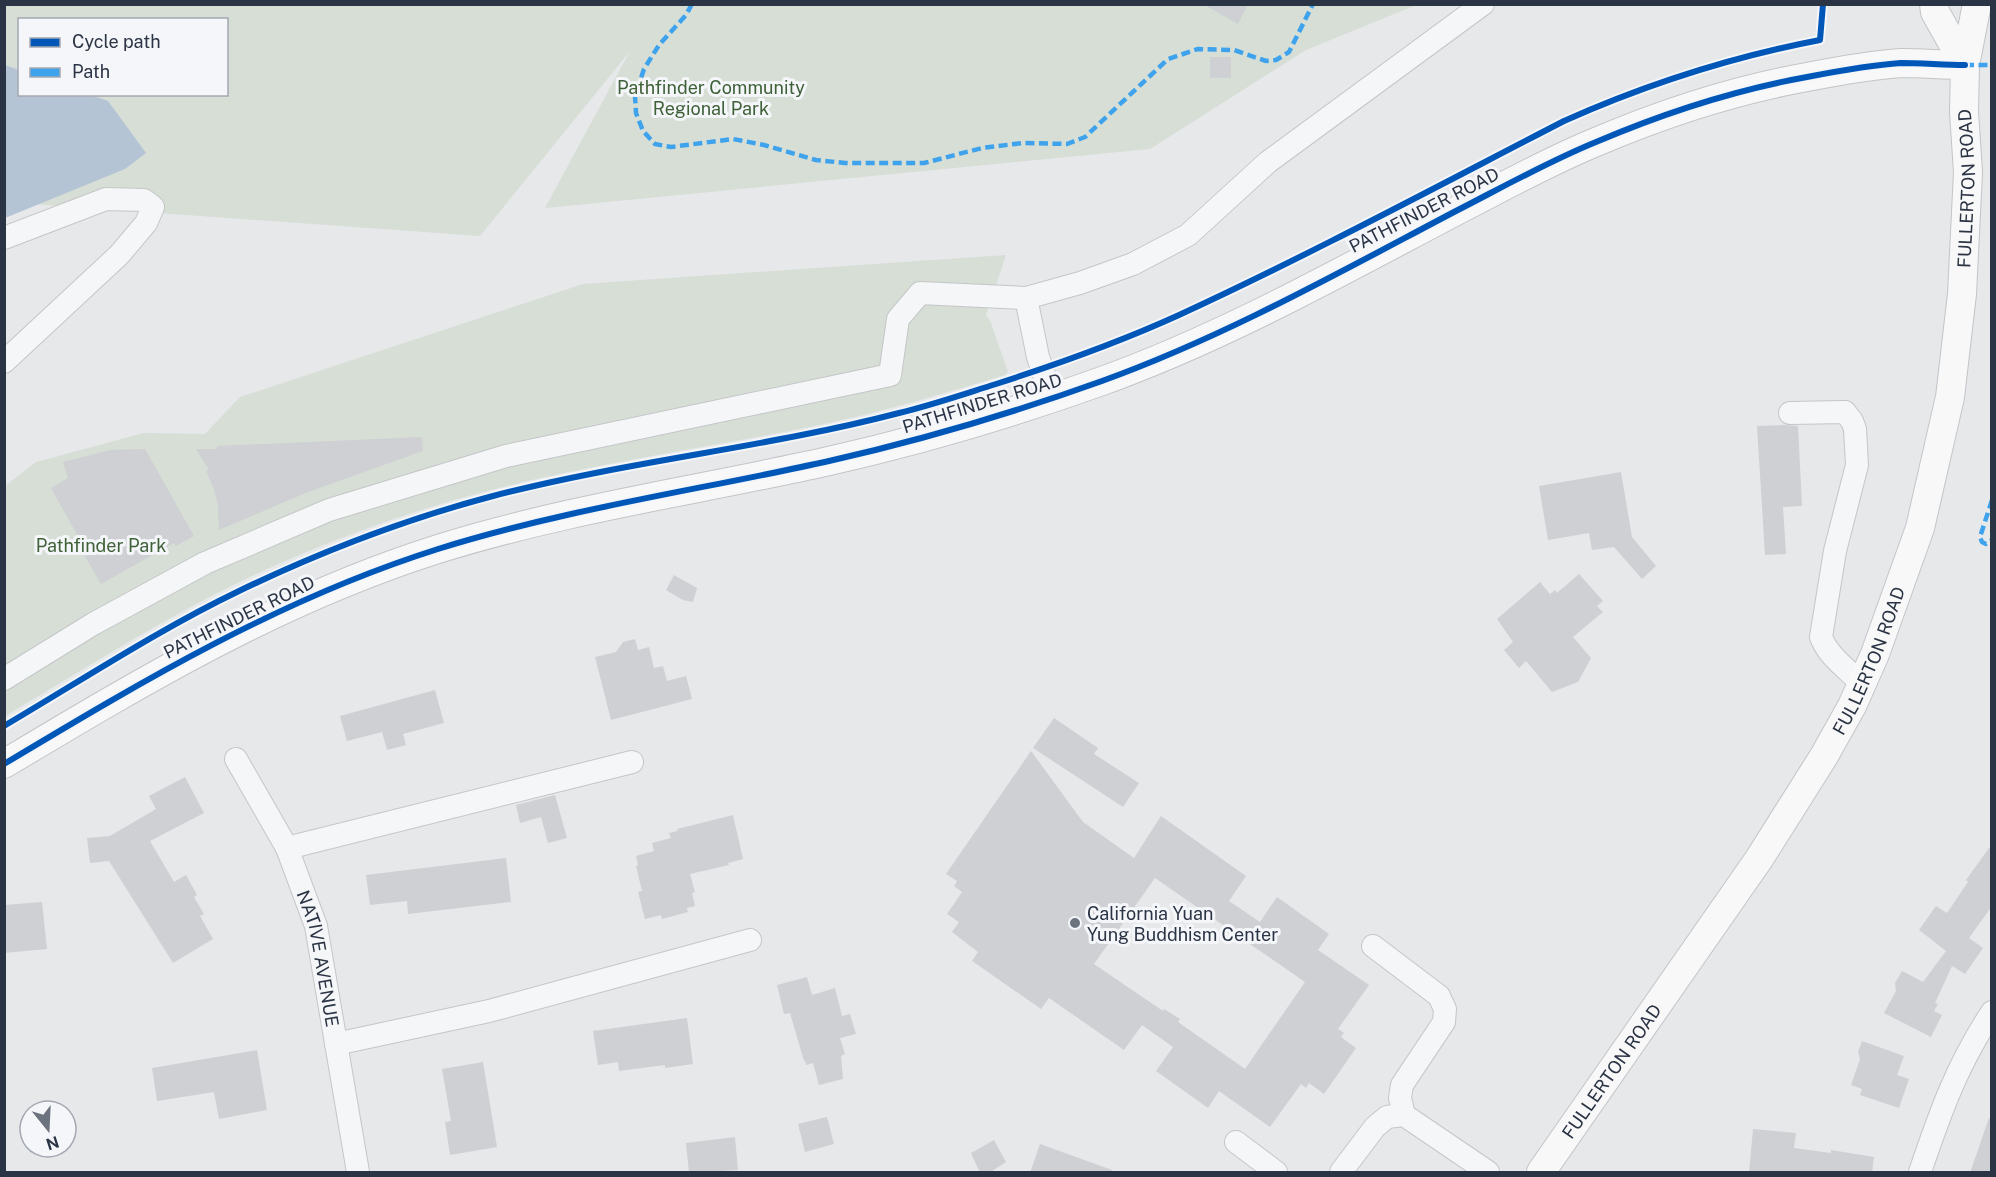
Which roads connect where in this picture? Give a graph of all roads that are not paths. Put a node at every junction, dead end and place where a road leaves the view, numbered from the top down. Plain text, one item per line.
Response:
1 (1482, 4) edge
2 (1934, 4) edge
3 (1977, 4) edge
4 (1965, 65) junction
5 (4, 238) edge
6 (1026, 298) junction
7 (4, 362) edge
8 (1052, 397) junction
9 (1790, 413) dead end
10 (4, 679) edge
11 (1861, 683) junction
12 (236, 759) dead end
13 (632, 762) dead end
14 (4, 764) edge
15 (287, 848) junction
16 (750, 940) dead end
17 (1373, 946) dead end
18 (1992, 1012) edge
19 (336, 1044) junction
20 (1404, 1115) junction
21 (1236, 1142) dead end
22 (358, 1173) edge
23 (1276, 1173) edge
24 (1341, 1173) edge
25 (1488, 1173) edge
26 (1541, 1173) edge
27 (1920, 1173) edge

1 - 6 street
2 - 4 main road, FULLERTON ROAD
3 - 4 main road, FULLERTON ROAD
4 - 8 main road, PATHFINDER ROAD
4 - 11 main road, FULLERTON ROAD
5 - 7 street
6 - 8 street
6 - 10 street
8 - 14 main road, PATHFINDER ROAD
9 - 11 street
11 - 26 main road, FULLERTON ROAD
12 - 15 street, NATIVE AVENUE
13 - 15 street
15 - 19 street, NATIVE AVENUE
16 - 19 street
17 - 20 street
18 - 27 street
19 - 22 street, NATIVE AVENUE
20 - 24 street
20 - 25 street
21 - 23 street

